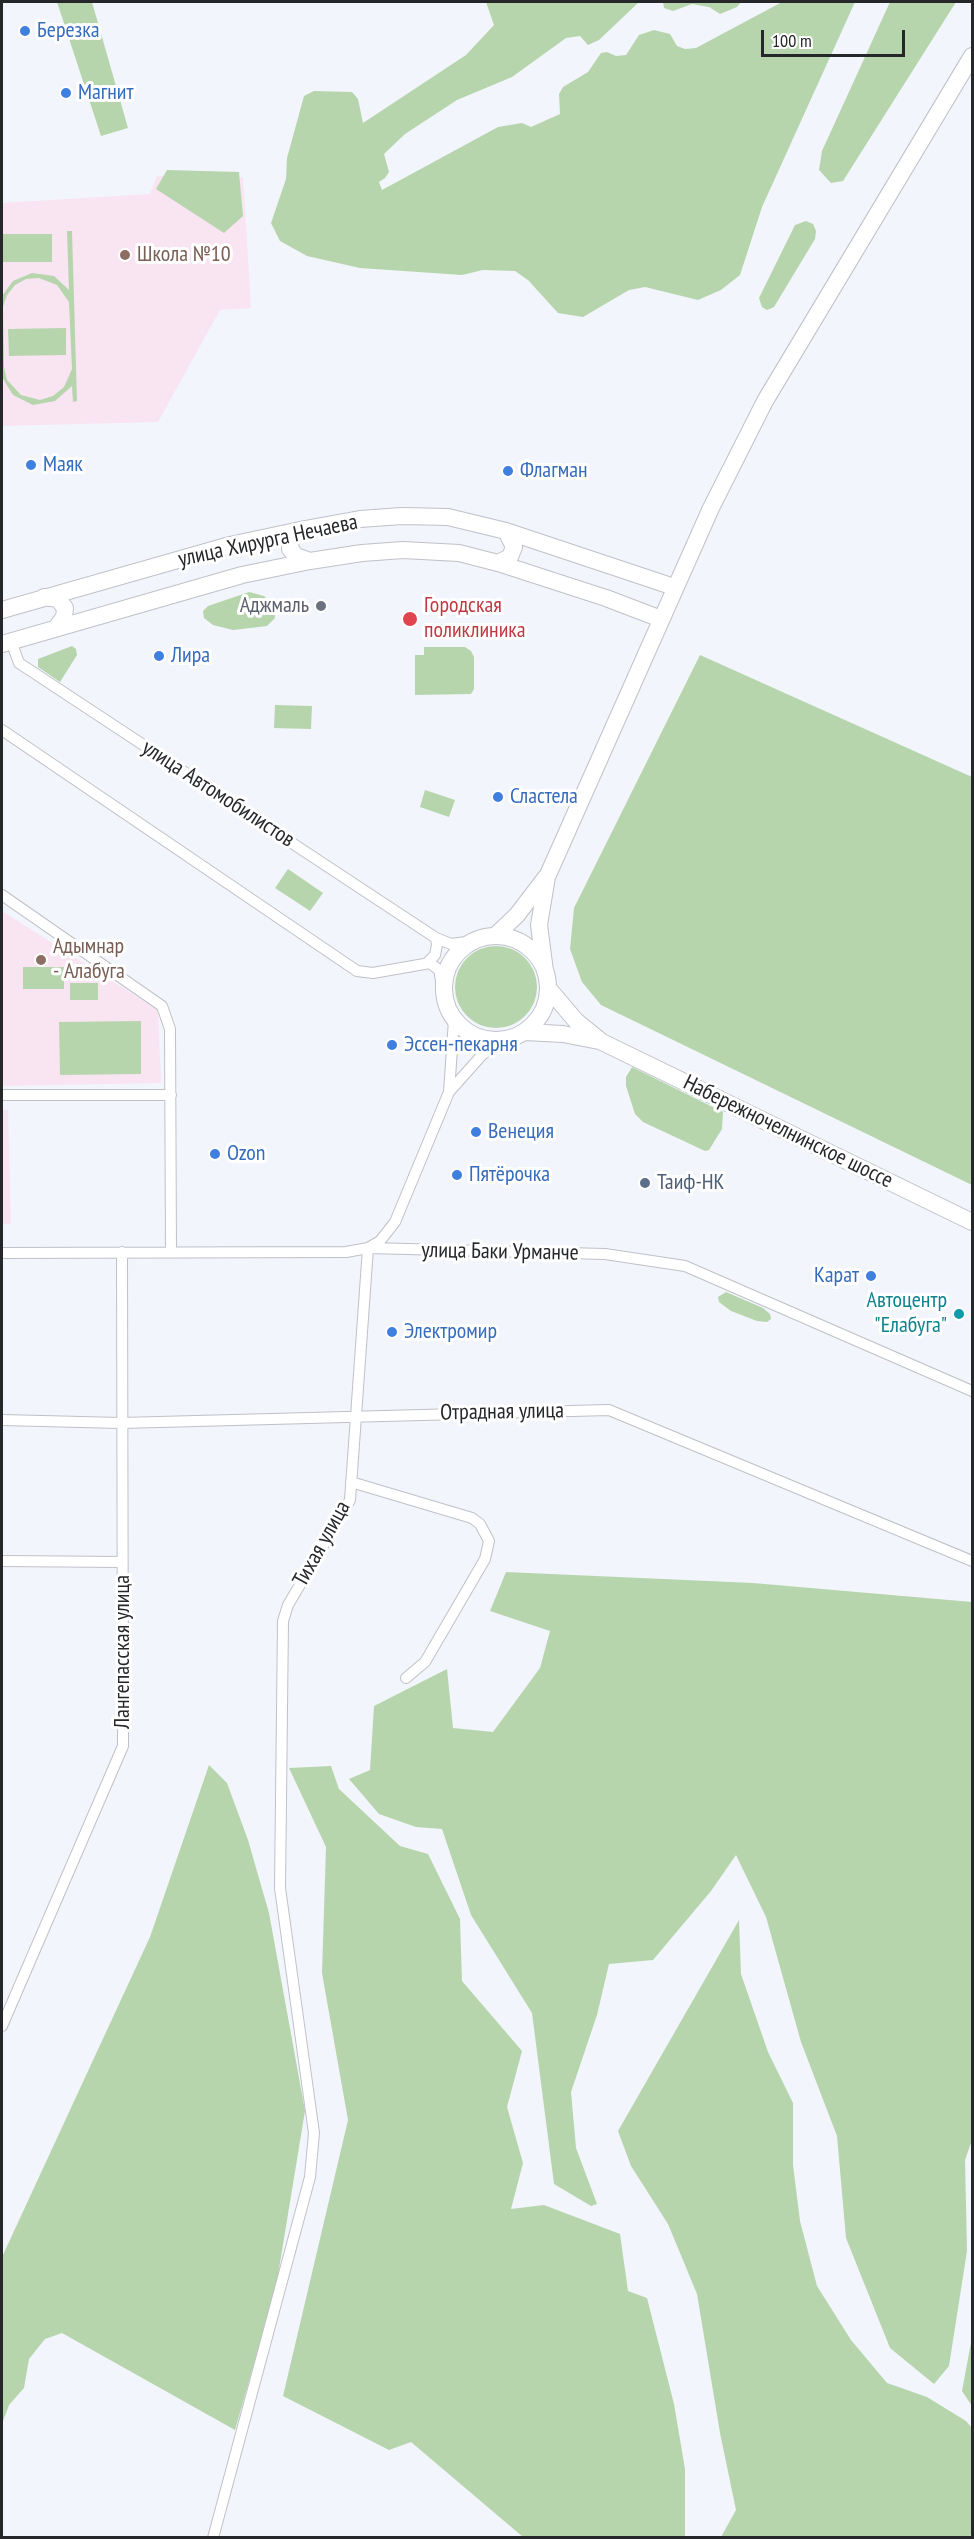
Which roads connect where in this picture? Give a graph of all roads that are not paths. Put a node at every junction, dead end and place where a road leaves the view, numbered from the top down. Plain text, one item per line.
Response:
1 (972, 56) edge
2 (305, 529) junction
3 (506, 531) junction
4 (310, 561) junction
5 (498, 563) junction
6 (674, 587) junction
7 (44, 597) junction
8 (2, 610) edge
9 (661, 619) junction
10 (56, 628) junction
11 (6, 643) edge
12 (2, 730) edge
13 (547, 877) junction
14 (2, 895) edge
15 (495, 936) junction
16 (435, 938) junction
17 (474, 941) junction
18 (428, 963) junction
19 (545, 970) junction
20 (548, 988) junction
21 (444, 996) junction
22 (454, 1020) junction
23 (525, 1032) junction
24 (500, 1041) junction
25 (602, 1041) junction
26 (449, 1092) junction
27 (2, 1095) edge
28 (171, 1095) junction
29 (972, 1222) edge
30 (368, 1248) junction
31 (122, 1252) junction
32 (2, 1253) edge
33 (171, 1253) junction
34 (972, 1391) edge
35 (356, 1415) junction
36 (2, 1420) edge
37 (122, 1423) junction
38 (351, 1482) junction
39 (2, 1561) edge
40 (972, 1561) edge
41 (122, 1562) junction
42 (406, 1678) dead end
43 (2, 2026) edge
44 (213, 2538) edge

1 - 6 main road
2 - 3 main road, улица Хирурга Нечаева
2 - 4 main road
2 - 7 main road, улица Хирурга Нечаева
3 - 5 main road
3 - 6 main road, улица Хирурга Нечаева
4 - 5 main road, улица Хирурга Нечаева
4 - 10 main road, улица Хирурга Нечаева
5 - 9 main road, улица Хирурга Нечаева
6 - 9 main road
7 - 8 main road, улица Хирурга Нечаева
7 - 10 main road
9 - 13 main road
10 - 11 main road, улица Хирурга Нечаева
11 - 16 street, улица Автомобилистов
12 - 18 street
13 - 15 main road
13 - 19 main road
14 - 28 street
15 - 17 main road
15 - 19 main road
16 - 17 street, улица Автомобилистов
16 - 18 street
17 - 21 main road
18 - 21 street
19 - 20 main road
20 - 23 main road
20 - 25 main road, Набережночелнинское шоссе
21 - 22 main road
22 - 24 main road
22 - 26 street
23 - 24 main road
23 - 25 main road, Набережночелнинское шоссе
24 - 26 street
25 - 29 main road, Набережночелнинское шоссе
26 - 30 street
27 - 28 street
28 - 33 street
30 - 33 street, улица Баки Урманче
30 - 34 street, улица Баки Урманче
30 - 35 street, Тихая улица
31 - 32 street, улица Баки Урманче
31 - 33 street, улица Баки Урманче
31 - 37 street, Лангепасская улица
35 - 37 street, Отрадная улица
35 - 38 street, Тихая улица
35 - 40 street, Отрадная улица
36 - 37 street, Отрадная улица
37 - 41 street, Лангепасская улица
38 - 42 street
38 - 44 street, Тихая улица
39 - 41 street
41 - 43 street, Лангепасская улица

